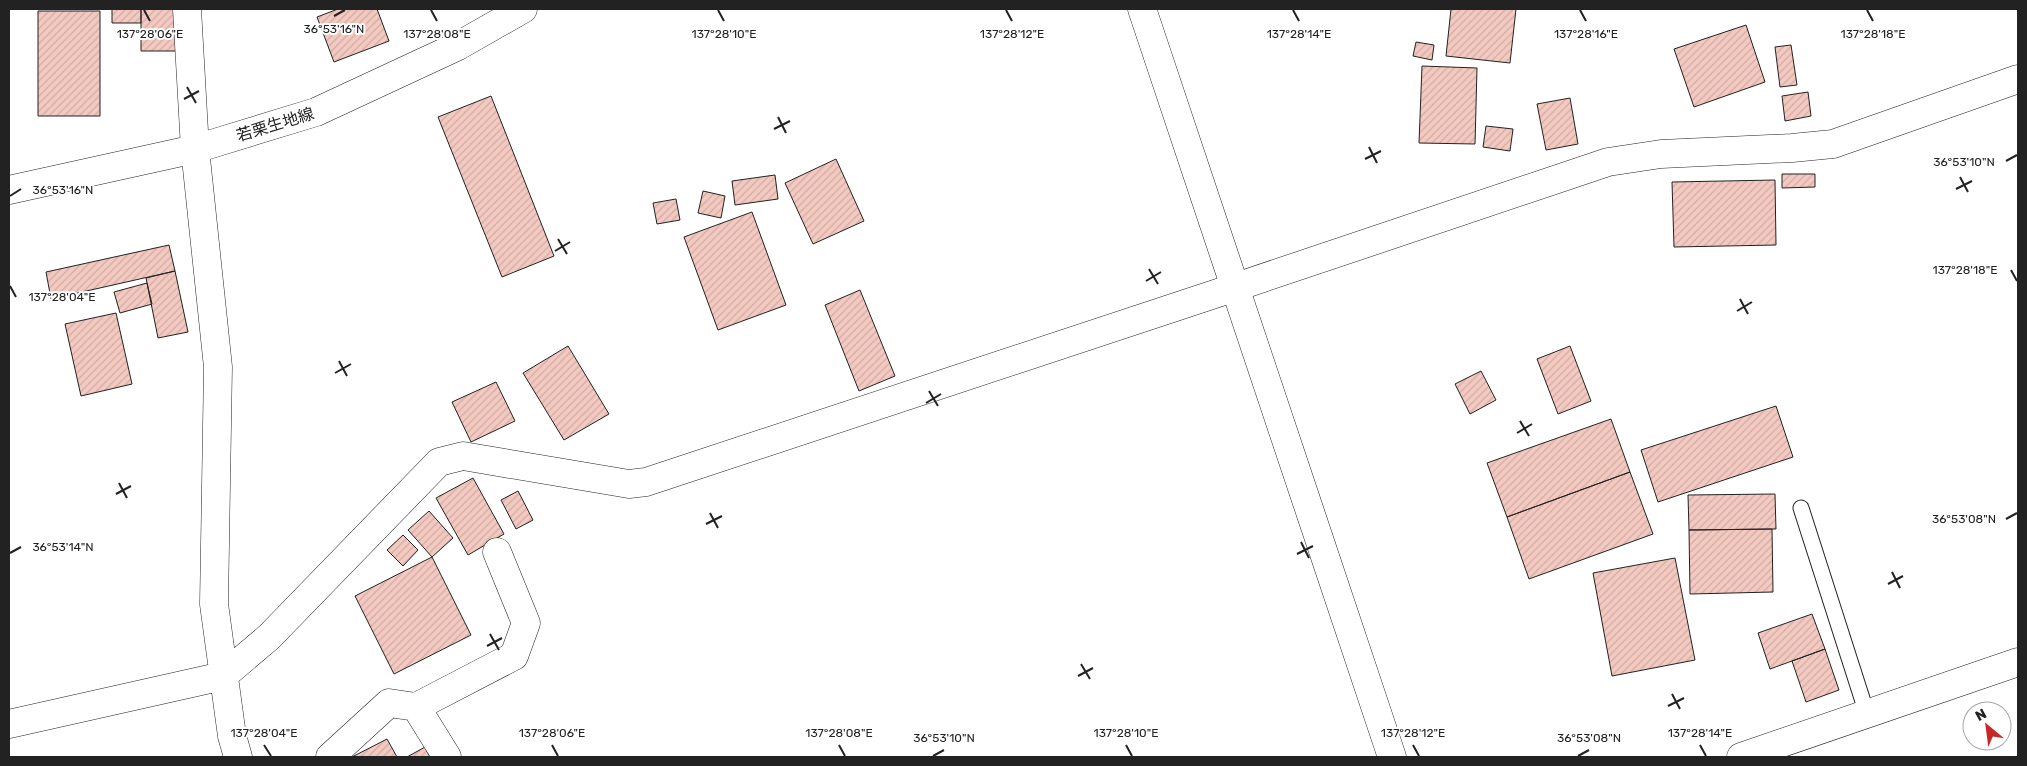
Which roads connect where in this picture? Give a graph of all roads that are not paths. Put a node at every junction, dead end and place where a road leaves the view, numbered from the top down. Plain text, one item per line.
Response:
1 (187, 9) edge
2 (523, 9) edge
3 (1142, 9) edge
4 (2018, 79) edge
5 (196, 148) junction
6 (9, 190) edge
7 (1236, 287) junction
8 (1801, 508) dead end
9 (497, 552) dead end
10 (2018, 662) edge
11 (223, 676) junction
12 (416, 708) junction
13 (1867, 714) junction
14 (9, 724) edge
15 (238, 757) edge
16 (330, 757) edge
17 (447, 757) edge
18 (1392, 757) edge
19 (1740, 757) edge

1 - 5 street
2 - 5 street, 若栗生地線
3 - 7 street
4 - 7 street
5 - 6 street, 若栗生地線
5 - 11 street
7 - 11 street
7 - 18 street
8 - 13 lane
9 - 12 street
10 - 13 street
11 - 14 street
11 - 15 street
12 - 16 street
12 - 17 street
13 - 19 street

